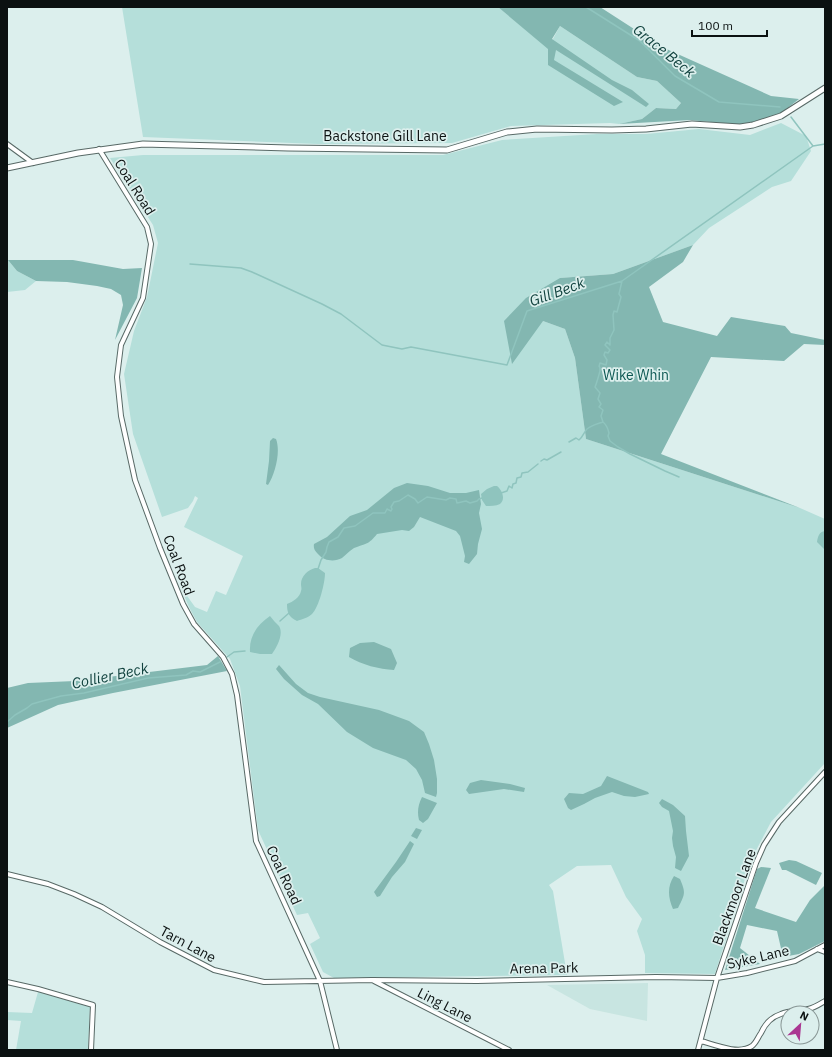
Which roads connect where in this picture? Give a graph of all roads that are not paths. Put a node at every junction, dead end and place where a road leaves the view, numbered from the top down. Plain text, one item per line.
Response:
1 (825, 88) edge
2 (7, 144) edge
3 (99, 149) junction
4 (33, 163) junction
5 (7, 168) edge
6 (825, 772) edge
7 (7, 874) edge
8 (825, 945) edge
9 (816, 949) junction
10 (825, 952) edge
11 (717, 978) junction
12 (372, 980) junction
13 (320, 981) junction
14 (7, 982) edge
15 (825, 1001) edge
16 (701, 1041) junction
17 (752, 1046) junction
18 (90, 1050) edge
19 (337, 1050) edge
20 (509, 1050) edge
21 (698, 1050) edge
22 (756, 1050) edge

1 - 3 street, Backstone Gill Lane
2 - 4 street
3 - 4 street, Backstone Gill Lane
3 - 13 street, Coal Road
4 - 5 street, Backstone Gill Lane
6 - 11 street, Blackmoor Lane
7 - 13 street, Tarn Lane
8 - 9 street, Syke Lane
9 - 10 street
9 - 11 street, Syke Lane
11 - 12 street, Arena Park
11 - 16 street, Blackmoor Lane
12 - 13 street, Tarn Lane
12 - 20 street, Ling Lane
13 - 19 street, Coal Road
14 - 18 street
15 - 17 street
16 - 17 street
16 - 21 street, Blackmoor Lane
17 - 22 street

